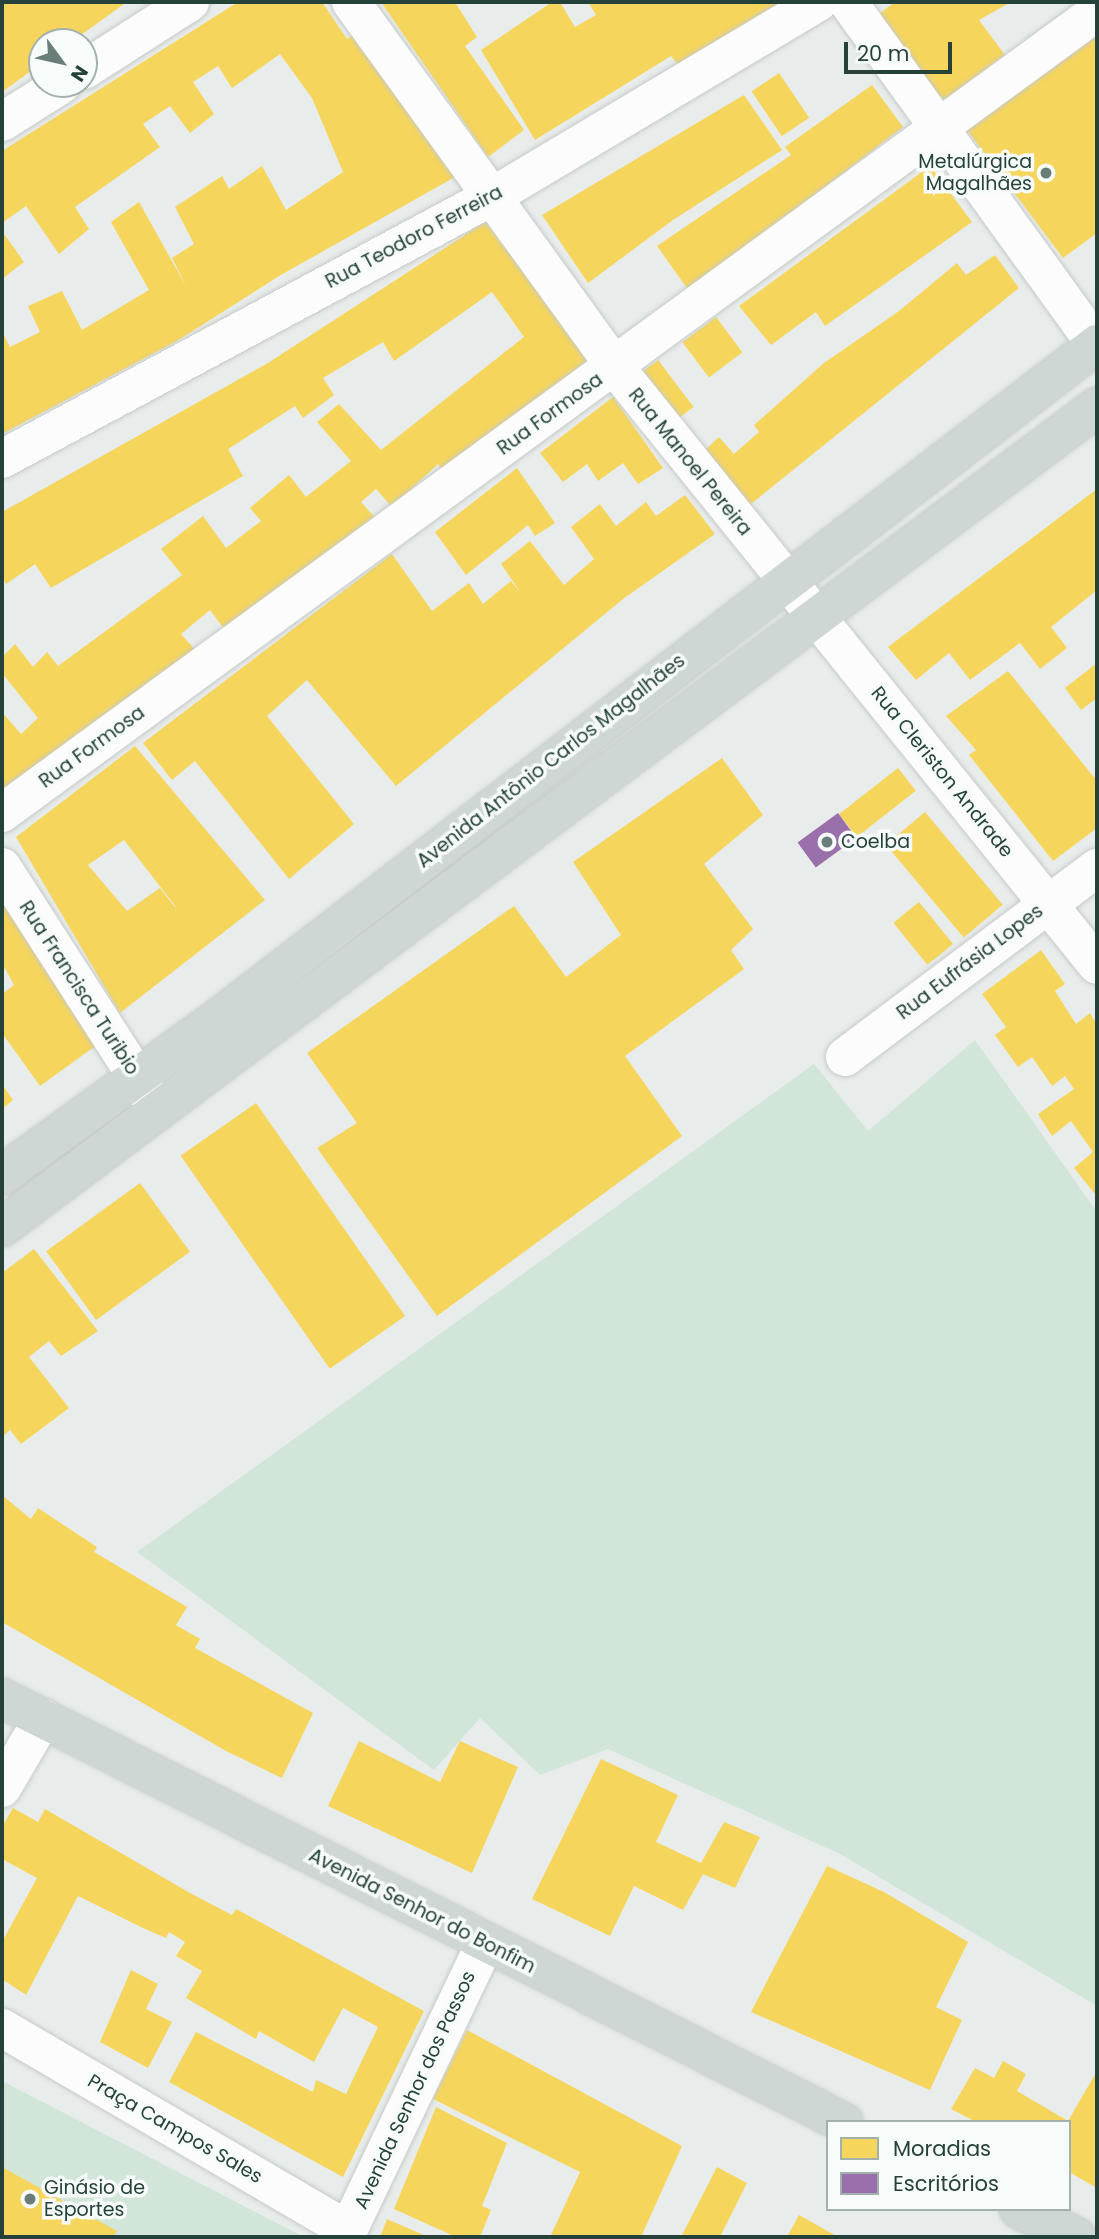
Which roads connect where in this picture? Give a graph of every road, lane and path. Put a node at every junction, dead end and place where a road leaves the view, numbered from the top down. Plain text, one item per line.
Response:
1 (190, 2) edge
2 (351, 2) edge
3 (819, 2) edge
4 (848, 2) edge
5 (1097, 12) edge
6 (98, 61) edge
7 (40, 98) edge
8 (2, 122) edge
9 (942, 127) junction
10 (492, 196) junction
11 (1097, 345) edge
12 (615, 367) junction
13 (1094, 414) edge
14 (2, 458) edge
15 (785, 580) junction
16 (815, 618) junction
17 (2, 813) edge
18 (2, 867) edge
19 (1097, 868) edge
20 (1049, 902) junction
21 (1097, 965) edge
22 (219, 1018) junction
23 (240, 1049) junction
24 (845, 1057) dead end
25 (147, 1093) junction
26 (2, 1175) edge
27 (2, 1227) edge
28 (2, 1698) edge
29 (43, 1718) junction
30 (2, 1788) edge
31 (485, 1943) junction
32 (2, 2028) edge
33 (839, 2120) edge
34 (1023, 2211) edge
35 (347, 2234) edge
36 (1076, 2237) edge

1 - 6 street
2 - 10 street, Rua Manoel Pereira
3 - 10 street, Rua Teodoro Ferreira
4 - 9 street
5 - 9 street, Rua Formosa
7 - 8 street
9 - 11 street
9 - 12 street, Rua Formosa
10 - 12 street, Rua Manoel Pereira
10 - 14 street, Rua Teodoro Ferreira
11 - 15 main road, Avenida Antônio Carlos Magalhães
12 - 15 street, Rua Manoel Pereira
12 - 17 street, Rua Formosa
13 - 16 main road, Avenida Antônio Carlos Magalhães
15 - 16 street, Rua Cleriston Andrade
15 - 22 main road, Avenida Antônio Carlos Magalhães
16 - 20 street, Rua Cleriston Andrade
16 - 23 main road, Avenida Antônio Carlos Magalhães
18 - 25 street, Rua Francisca Turibio
19 - 20 street, Rua Eufrásia Lopes
20 - 21 street, Rua Cleriston Andrade
20 - 24 street, Rua Eufrásia Lopes
22 - 23 main road
22 - 25 main road, Avenida Antônio Carlos Magalhães
23 - 25 main road, Avenida Antônio Carlos Magalhães
25 - 26 main road, Avenida Antônio Carlos Magalhães
25 - 27 main road, Avenida Antônio Carlos Magalhães
28 - 29 main road, Avenida Senhor do Bonfim
29 - 30 street
29 - 31 main road, Avenida Senhor do Bonfim
31 - 33 main road, Avenida Senhor do Bonfim
31 - 35 street, Avenida Senhor dos Passos
32 - 35 street, Praça Campos Sales
34 - 36 main road

